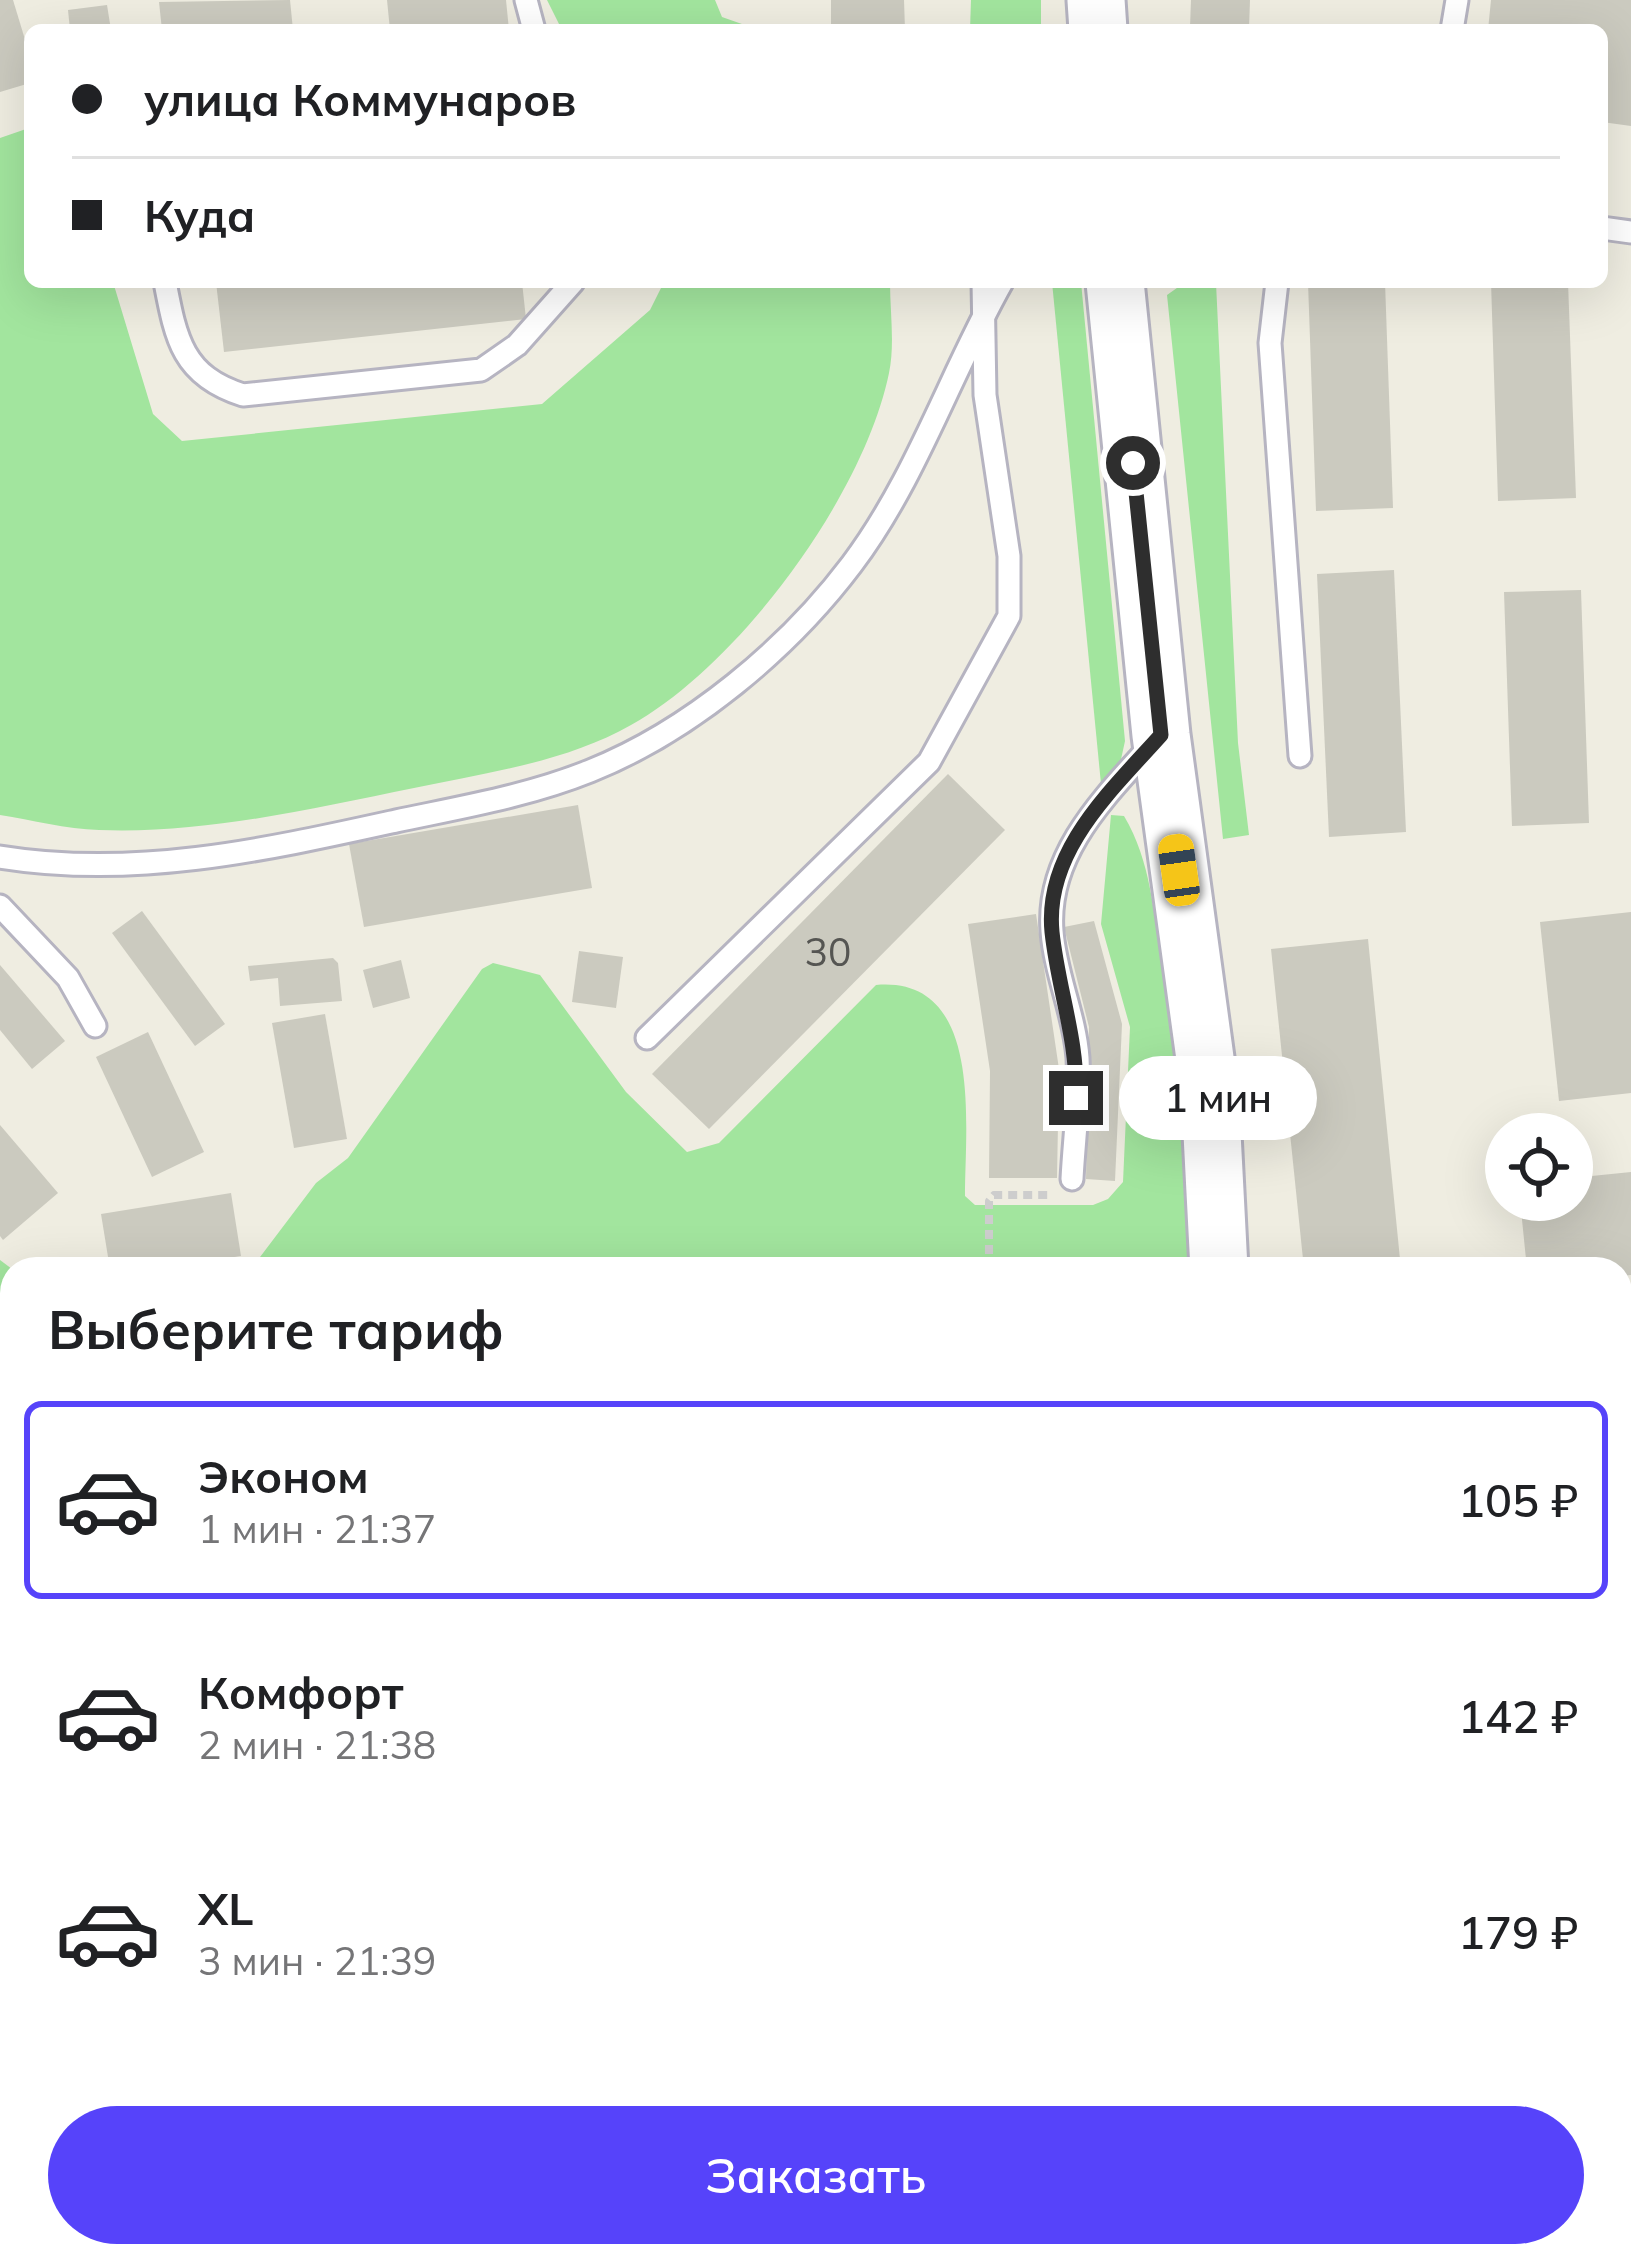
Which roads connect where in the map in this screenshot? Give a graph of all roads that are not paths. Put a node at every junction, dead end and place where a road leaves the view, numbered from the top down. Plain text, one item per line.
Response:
1 (167, 288) edge
2 (568, 288) edge
3 (983, 288) edge
4 (998, 288) edge
5 (1115, 288) edge
6 (1276, 288) edge
7 (982, 316) junction
8 (1161, 735) junction
9 (1300, 756) dead end
10 (0, 857) edge
11 (0, 906) edge
12 (95, 1026) dead end
13 (647, 1038) dead end
14 (1072, 1179) road end
15 (1219, 1257) edge

1 - 2 lane
3 - 7 lane
4 - 7 lane
5 - 8 main road
6 - 9 lane
7 - 10 lane
7 - 13 lane
8 - 14 lane
8 - 15 main road
11 - 12 lane

